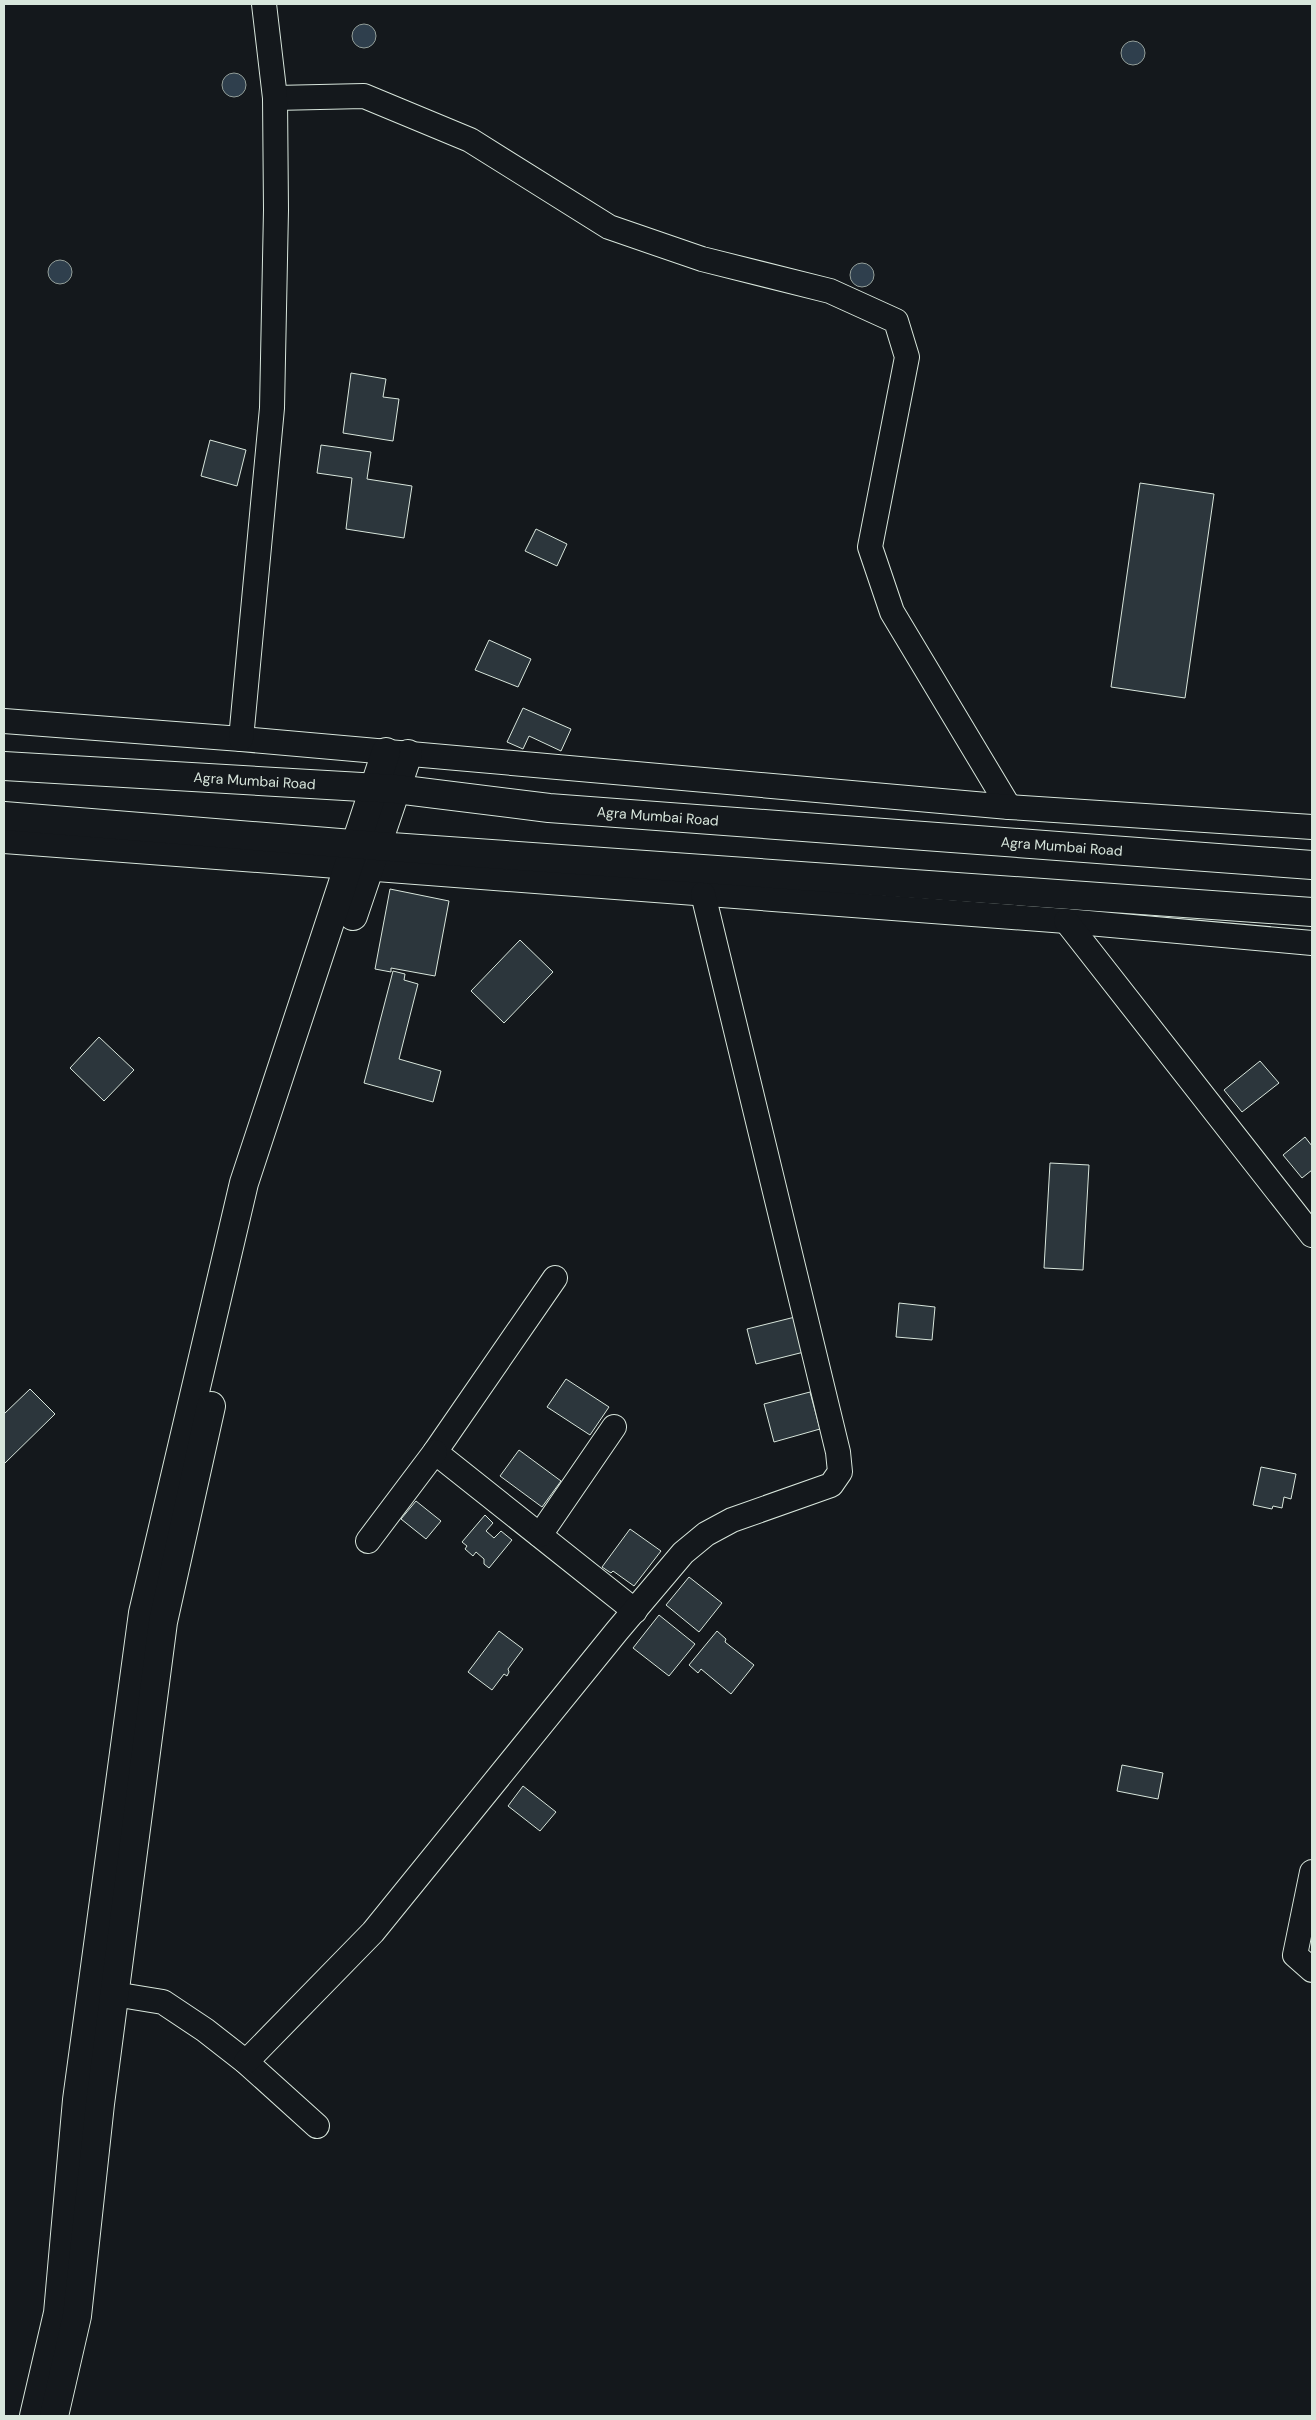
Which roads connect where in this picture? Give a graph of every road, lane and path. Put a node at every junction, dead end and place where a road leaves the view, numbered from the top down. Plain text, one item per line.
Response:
1 (264, 4) edge
2 (275, 98) junction
3 (4, 721) edge
4 (241, 739) junction
5 (397, 753) junction
6 (4, 766) edge
7 (385, 788) junction
8 (1010, 807) junction
9 (4, 816) edge
10 (1312, 827) edge
11 (4, 841) edge
12 (362, 857) junction
13 (1312, 865) edge
14 (703, 894) junction
15 (1312, 912) edge
16 (1066, 921) junction
17 (1312, 943) edge
18 (1312, 1235) edge
19 (555, 1278) dead end
20 (614, 1427) dead end
21 (435, 1452) junction
22 (540, 1535) junction
23 (368, 1541) dead end
24 (635, 1611) junction
25 (1312, 1872) edge
26 (1312, 1970) edge
27 (114, 1994) junction
28 (246, 2062) junction
29 (317, 2126) dead end
30 (34, 2416) edge
31 (54, 2416) edge

1 - 2 street
2 - 4 street
2 - 8 street
3 - 4 street
4 - 5 street
5 - 7 main road
5 - 8 street
6 - 7 main road, Agra Mumbai Road
7 - 12 main road
7 - 13 main road, Agra Mumbai Road
8 - 10 street
9 - 12 main road
11 - 12 street
12 - 14 street
12 - 15 main road
12 - 27 main road
12 - 30 main road
14 - 16 street
14 - 24 street
16 - 17 street
16 - 18 street
19 - 21 street
20 - 22 street
21 - 22 street
21 - 23 street
22 - 24 street
24 - 28 street
25 - 26 street
27 - 28 street
27 - 31 main road
28 - 29 street

